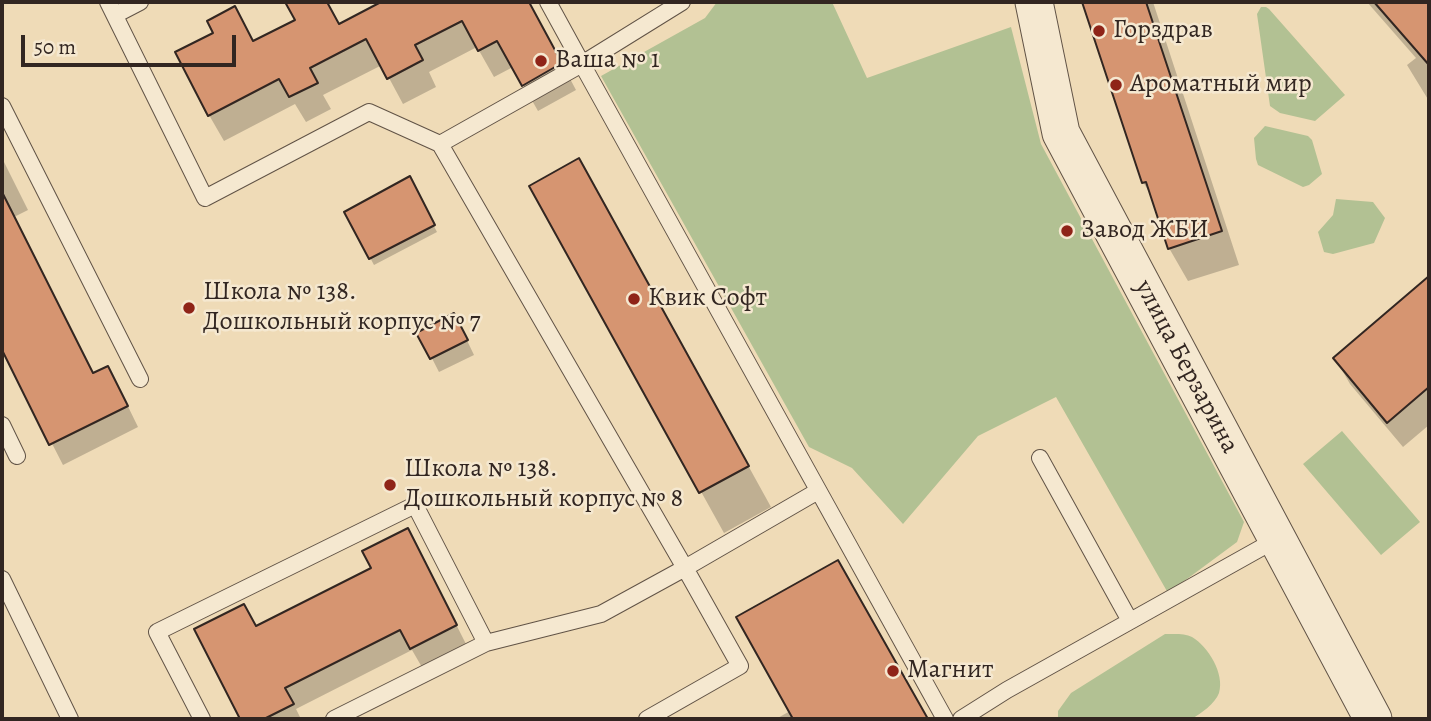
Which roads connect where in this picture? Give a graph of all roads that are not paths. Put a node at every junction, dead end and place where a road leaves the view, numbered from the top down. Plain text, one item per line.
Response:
1 (140, 2) edge
2 (548, 2) edge
3 (682, 2) edge
4 (1034, 2) edge
5 (111, 8) edge
6 (582, 64) junction
7 (2, 106) edge
8 (440, 144) junction
9 (140, 379) dead end
10 (2, 425) edge
11 (17, 456) dead end
12 (1040, 458) dead end
13 (818, 491) junction
14 (1278, 538) junction
15 (685, 568) junction
16 (2, 579) edge
17 (1130, 621) junction
18 (486, 643) junction
19 (70, 719) edge
20 (202, 719) edge
21 (334, 719) edge
22 (647, 719) edge
23 (945, 719) edge
24 (961, 719) edge
25 (1373, 719) edge

1 - 5 lane
2 - 6 lane
3 - 6 lane
4 - 14 street, улица Берзарина
5 - 8 lane
6 - 8 lane
6 - 13 lane
7 - 9 lane
8 - 15 lane
10 - 11 lane
12 - 17 lane
13 - 15 lane
13 - 23 lane
14 - 17 lane
14 - 25 street, улица Берзарина
15 - 18 lane
15 - 22 lane
16 - 19 lane
17 - 24 lane
18 - 20 lane
18 - 21 lane

